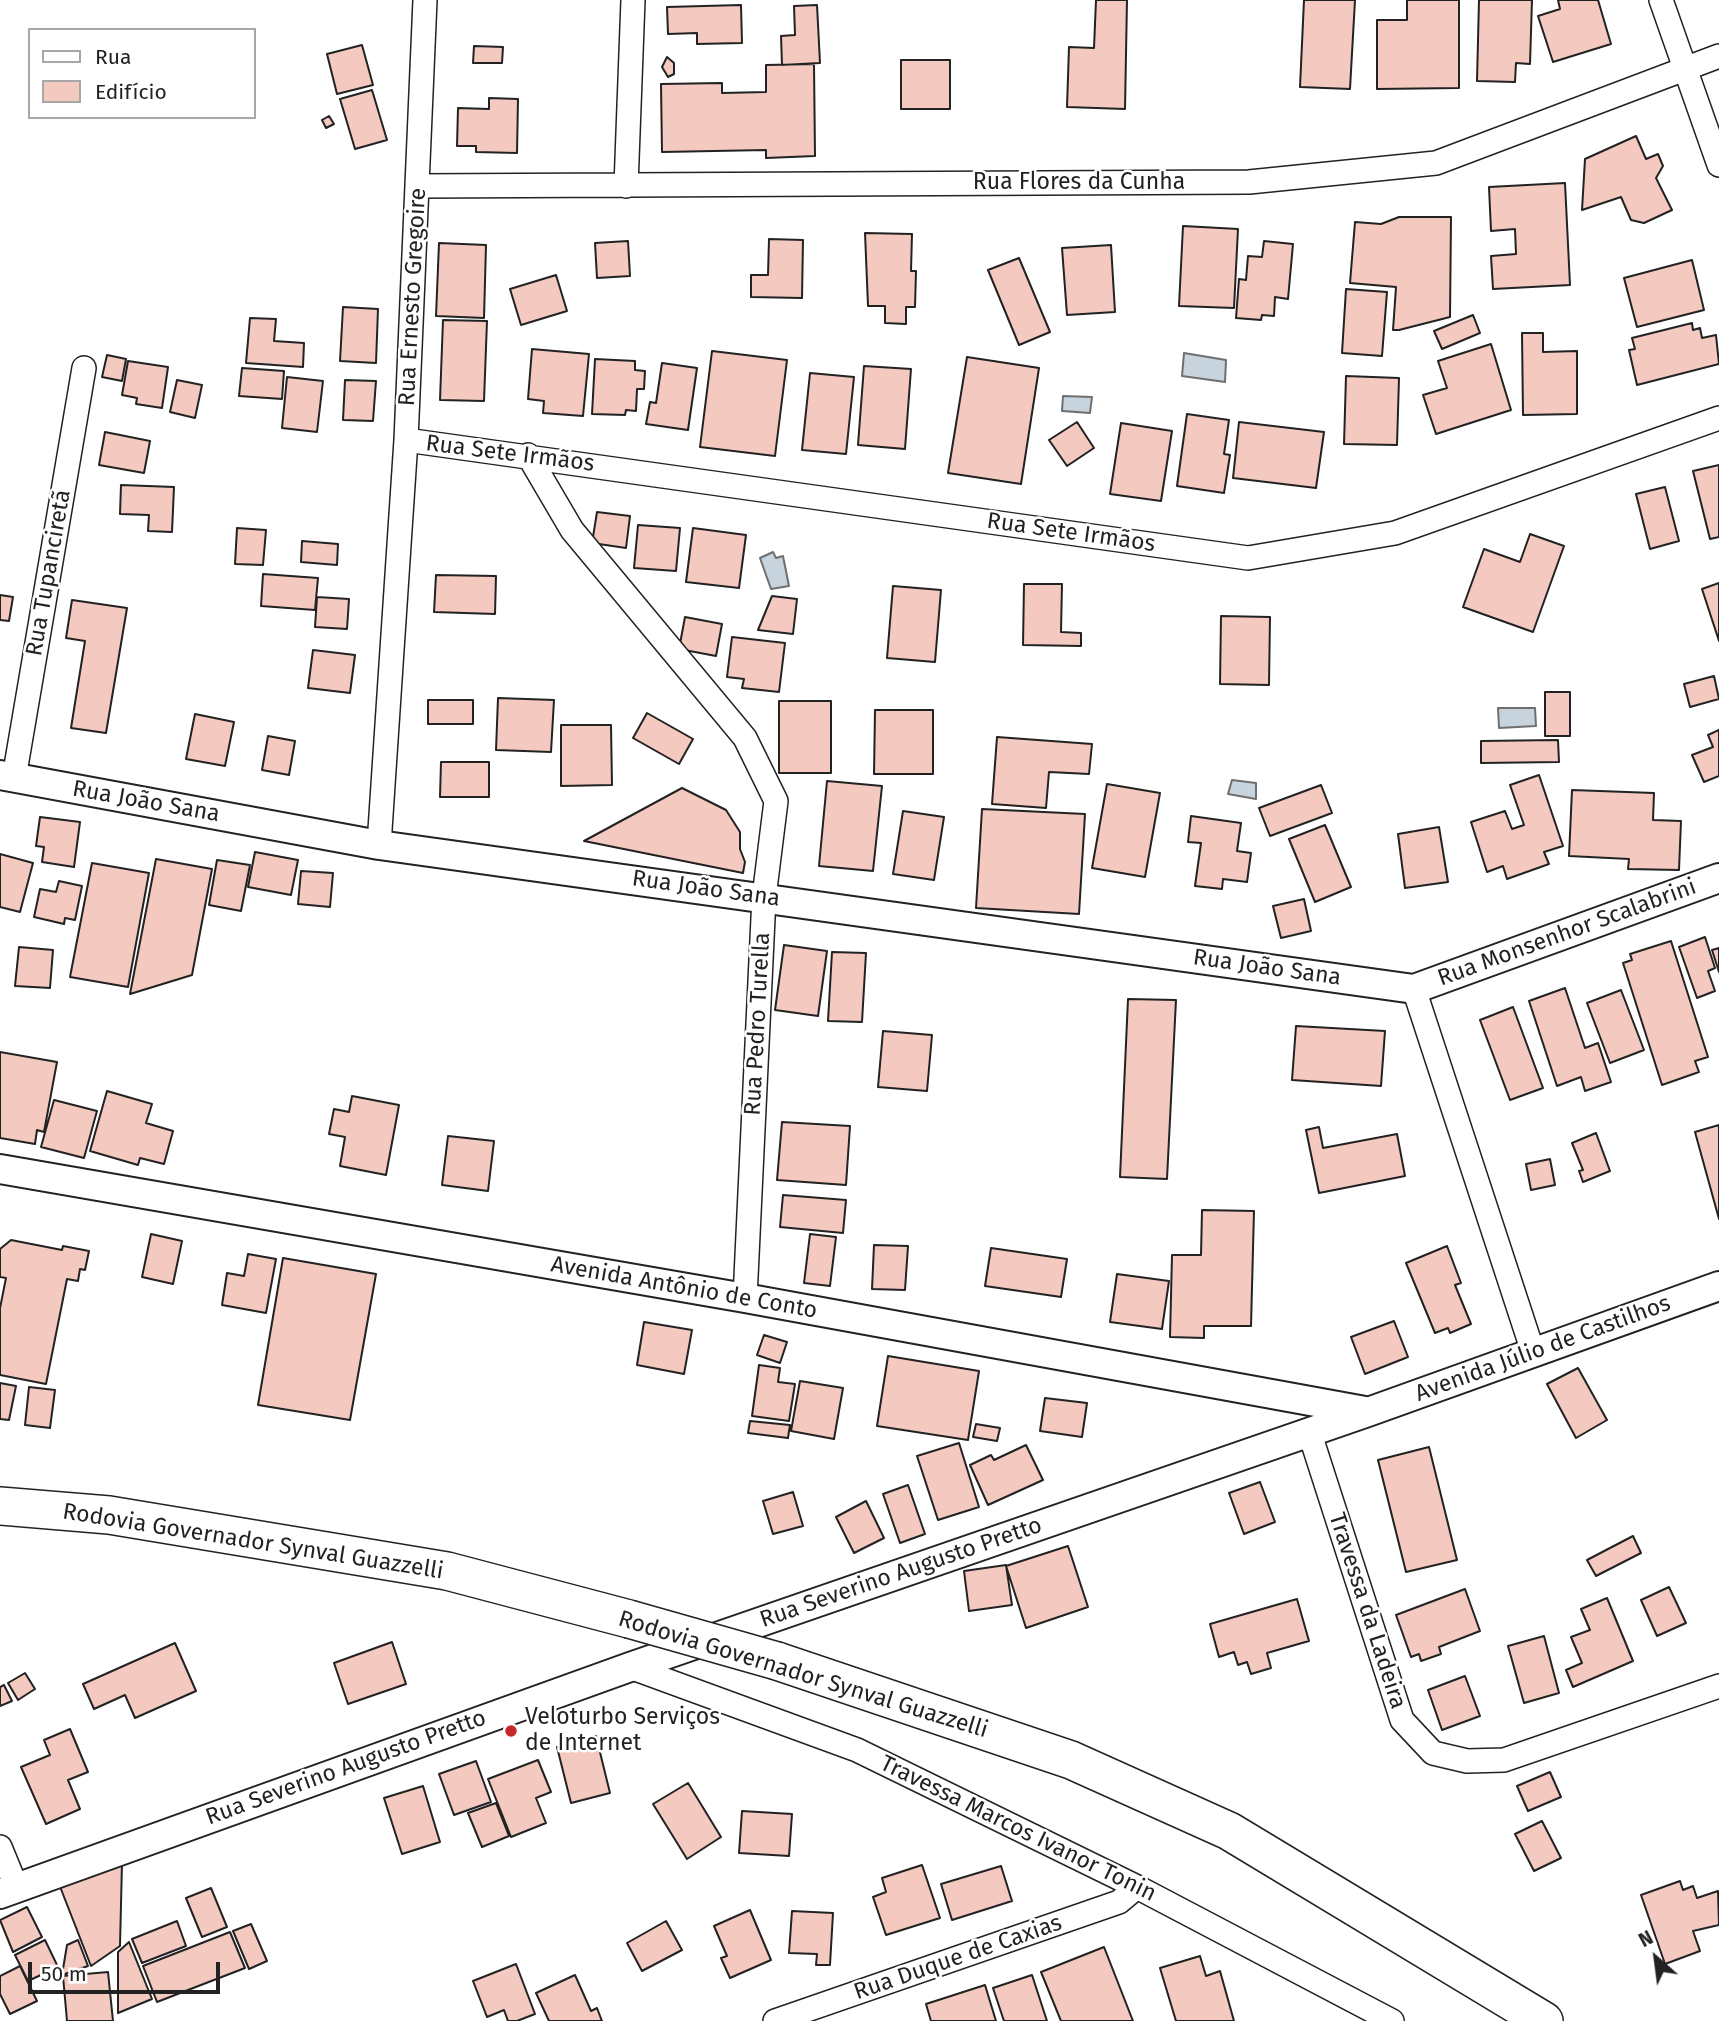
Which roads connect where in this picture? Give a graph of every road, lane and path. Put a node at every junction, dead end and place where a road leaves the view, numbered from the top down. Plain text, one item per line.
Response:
1 (425, 0) edge
2 (633, 0) edge
3 (1661, 0) edge
4 (1719, 56) edge
5 (1685, 68) junction
6 (1719, 165) edge
7 (419, 186) junction
8 (626, 186) junction
9 (84, 368) dead end
10 (1719, 418) edge
11 (406, 440) junction
12 (528, 456) junction
13 (7, 776) edge
14 (379, 845) junction
15 (1719, 877) edge
16 (764, 897) junction
17 (1414, 989) junction
18 (0, 1169) edge
19 (1719, 1286) edge
20 (745, 1298) junction
21 (1533, 1352) junction
22 (1368, 1412) junction
23 (1309, 1431) junction
24 (0, 1506) edge
25 (630, 1667) junction
26 (1719, 1686) edge
27 (0, 1847) edge
28 (1137, 1887) junction
29 (8, 1890) edge
30 (775, 2021) edge
31 (1392, 2021) edge
32 (1544, 2021) edge

1 - 7 street, Rua Ernesto Gregoire
2 - 8 street
3 - 5 street
4 - 5 street, Rua Flores da Cunha
5 - 6 street
5 - 8 street, Rua Flores da Cunha
7 - 8 street, Rua Flores da Cunha
7 - 11 street, Rua Ernesto Gregoire
9 - 13 street, Rua Tupanciretã
10 - 12 street, Rua Sete Irmãos
11 - 12 street, Rua Sete Irmãos
11 - 14 street, Rua Ernesto Gregoire
12 - 16 street, Rua Pedro Turella
13 - 14 street, Rua João Sana
14 - 16 street, Rua João Sana
15 - 17 street, Rua Monsenhor Scalabrini
16 - 17 street, Rua João Sana
16 - 20 street, Rua Pedro Turella
17 - 21 street
18 - 20 street, Avenida Antônio de Conto
19 - 21 street, Avenida Júlio de Castilhos
20 - 22 street, Avenida Antônio de Conto
21 - 22 street, Avenida Júlio de Castilhos
22 - 23 street, Rua Severino Augusto Pretto
23 - 25 street, Rua Severino Augusto Pretto
23 - 26 street, Travessa da Ladeira
24 - 32 main road, Rodovia Governador Synval Guazzelli, bridge
25 - 28 street, Travessa Marcos Ivanor Tonin
25 - 29 street, Rua Severino Augusto Pretto
27 - 29 street
28 - 30 street, Rua Duque de Caxias
28 - 31 street, Travessa Marcos Ivanor Tonin

